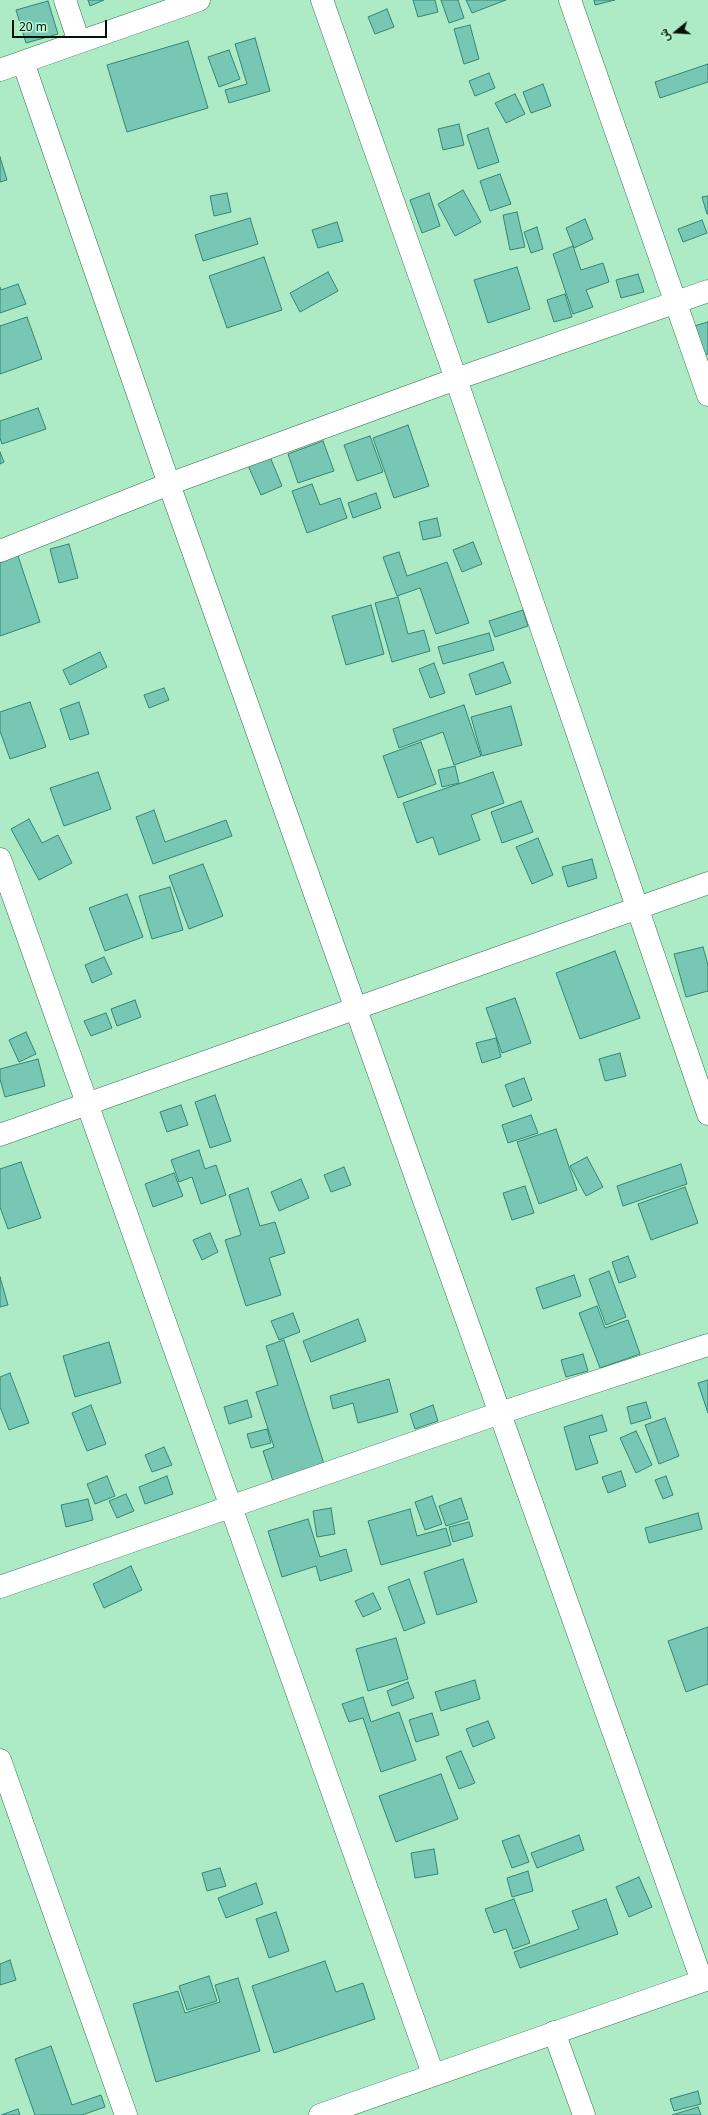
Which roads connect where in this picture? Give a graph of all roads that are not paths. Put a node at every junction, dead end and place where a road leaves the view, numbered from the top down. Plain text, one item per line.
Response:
1 (65, 0) edge
2 (200, 0) edge
3 (322, 0) edge
4 (570, 0) edge
5 (79, 42) junction
6 (23, 62) junction
7 (0, 70) edge
8 (708, 291) edge
9 (676, 302) junction
10 (456, 379) junction
11 (708, 395) edge
12 (169, 484) junction
13 (0, 552) edge
14 (0, 859) edge
15 (708, 883) edge
16 (638, 908) junction
17 (357, 1008) junction
18 (88, 1104) junction
19 (708, 1114) edge
20 (0, 1135) edge
21 (708, 1345) edge
22 (500, 1413) junction
23 (231, 1507) junction
24 (0, 1587) edge
25 (0, 1760) edge
26 (705, 1980) edge
27 (554, 2032) junction
28 (433, 2074) junction
29 (126, 2115) edge
30 (321, 2115) edge
31 (584, 2115) edge

1 - 5 street
2 - 5 street
3 - 10 street
4 - 9 street
5 - 6 street
6 - 7 street
6 - 12 street
8 - 9 street
9 - 10 street
9 - 11 street
10 - 12 street
10 - 16 street
12 - 13 street
12 - 17 street
14 - 18 street
15 - 16 street
16 - 17 street
16 - 19 street
17 - 18 street
17 - 22 street
18 - 20 street
18 - 23 street
21 - 22 street
22 - 23 street
22 - 26 street
23 - 24 street
23 - 28 street
25 - 29 street
26 - 27 street
27 - 28 street
27 - 31 street
28 - 30 street

